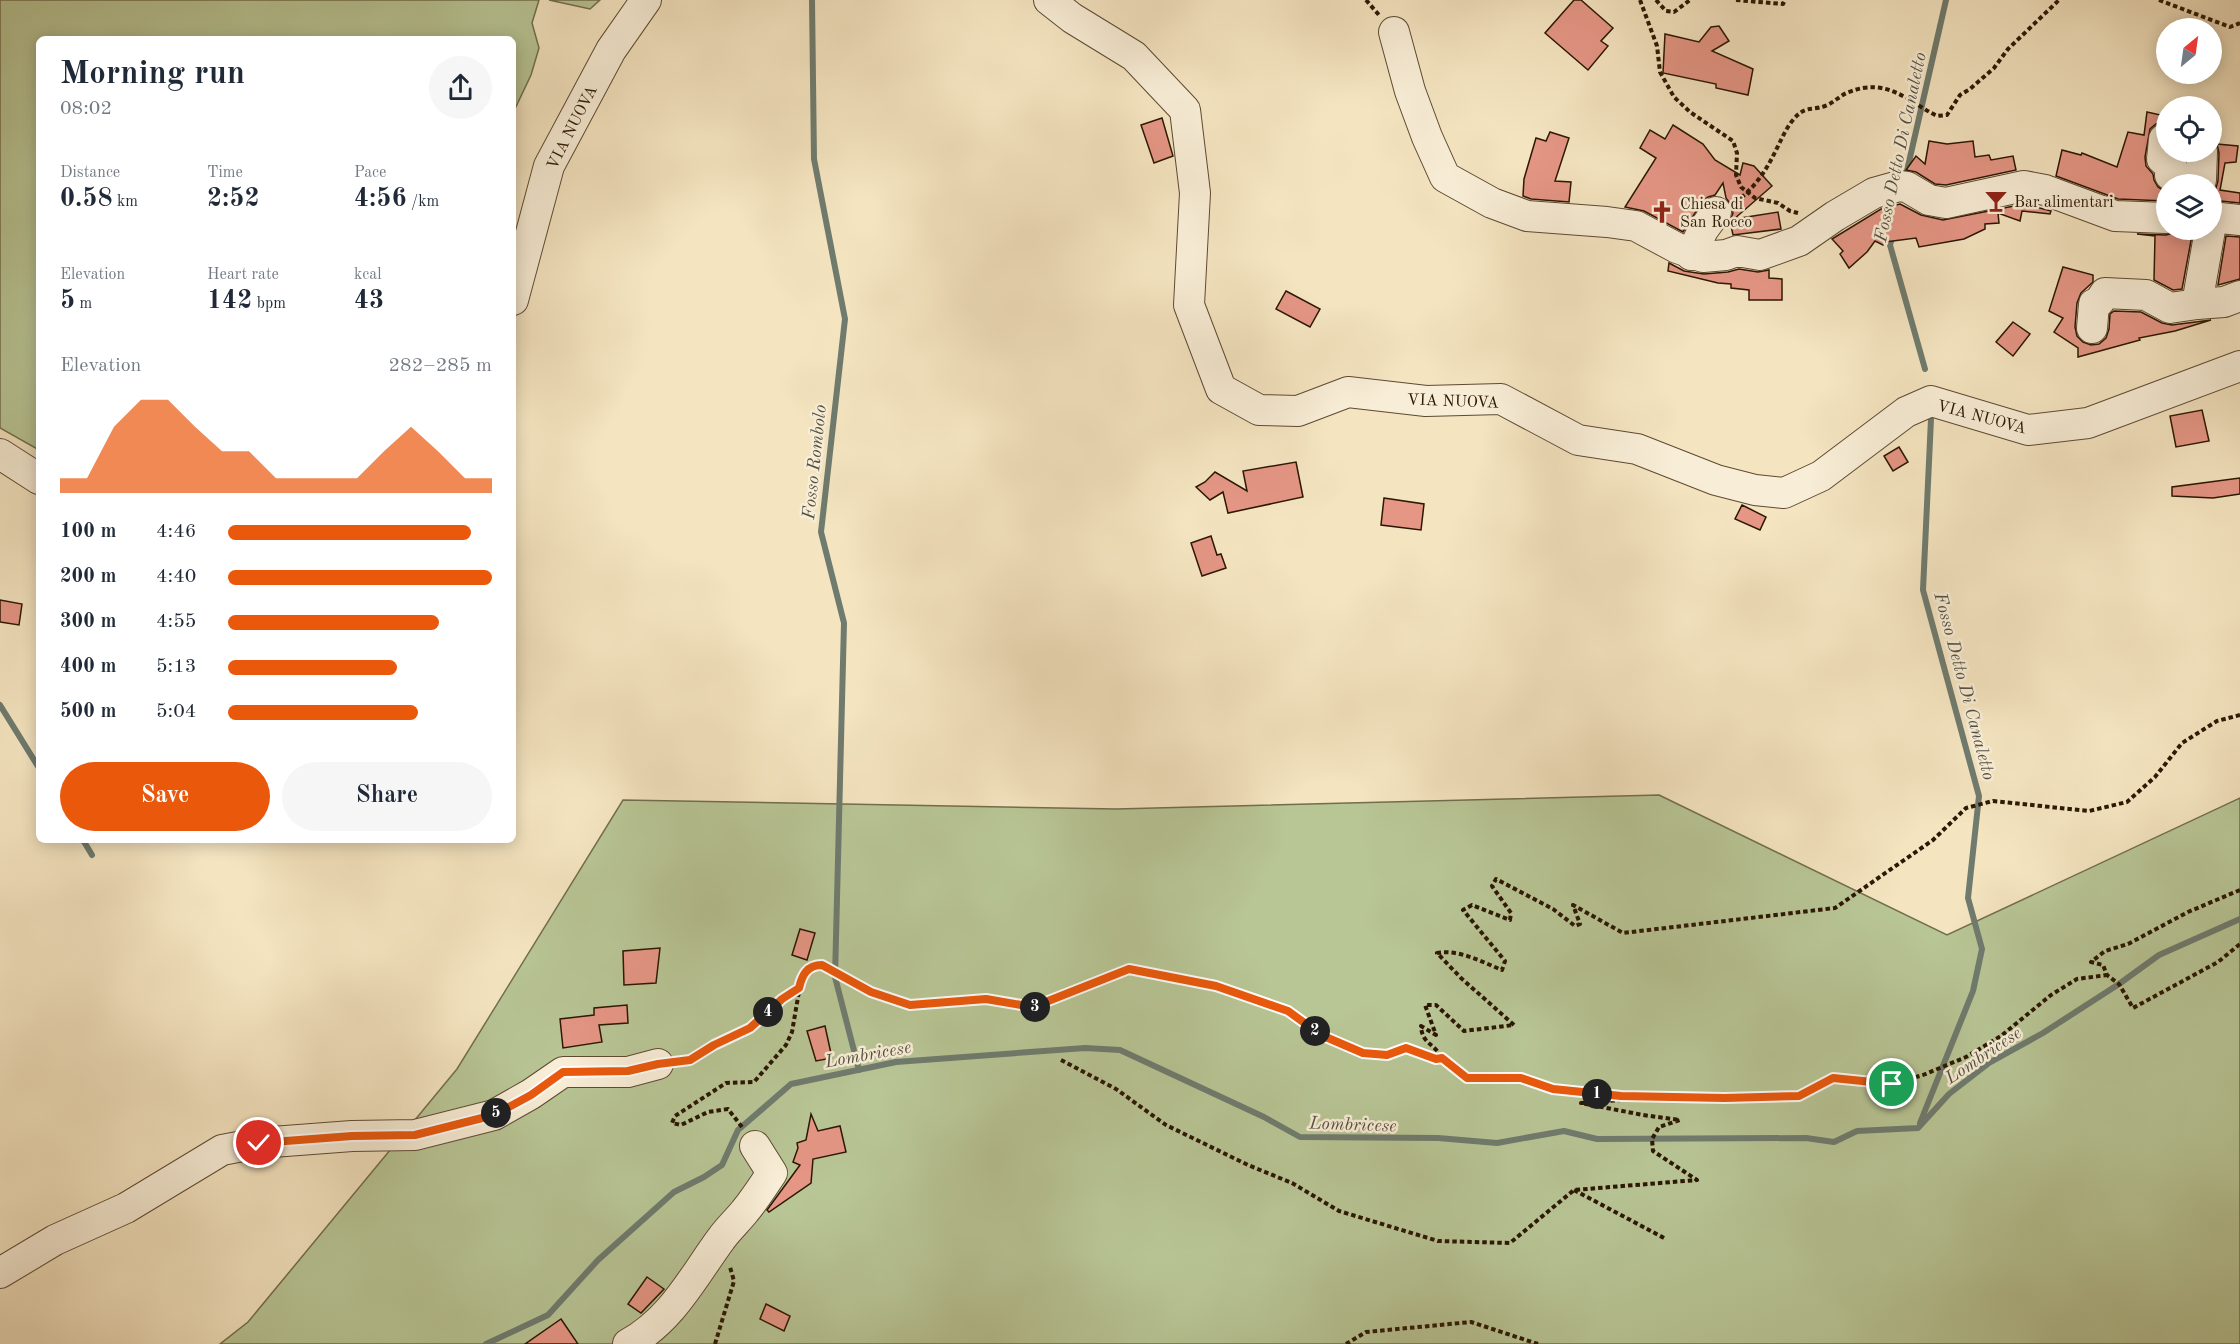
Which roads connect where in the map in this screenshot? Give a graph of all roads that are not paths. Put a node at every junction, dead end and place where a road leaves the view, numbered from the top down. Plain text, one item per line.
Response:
1 (645, 0) edge
2 (1049, 0) edge
3 (1394, 32) dead end
4 (2166, 162) edge
5 (2170, 174) edge
6 (1716, 212) dead end
7 (2156, 218) edge
8 (2212, 240) edge
9 (1691, 255) junction
10 (516, 287) edge
11 (2240, 296) edge
12 (2197, 304) junction
13 (2092, 328) dead end
14 (2240, 366) edge
15 (0, 454) edge
16 (36, 477) edge
17 (658, 1064) road end
18 (754, 1146) dead end
19 (0, 1273) edge
20 (628, 1344) edge

1 - 10 street, VIA NUOVA
2 - 14 street, VIA NUOVA
3 - 9 street
4 - 5 street
6 - 9 street
7 - 9 street
8 - 12 street
11 - 12 street
12 - 13 street
15 - 16 street
17 - 19 street
18 - 20 street

